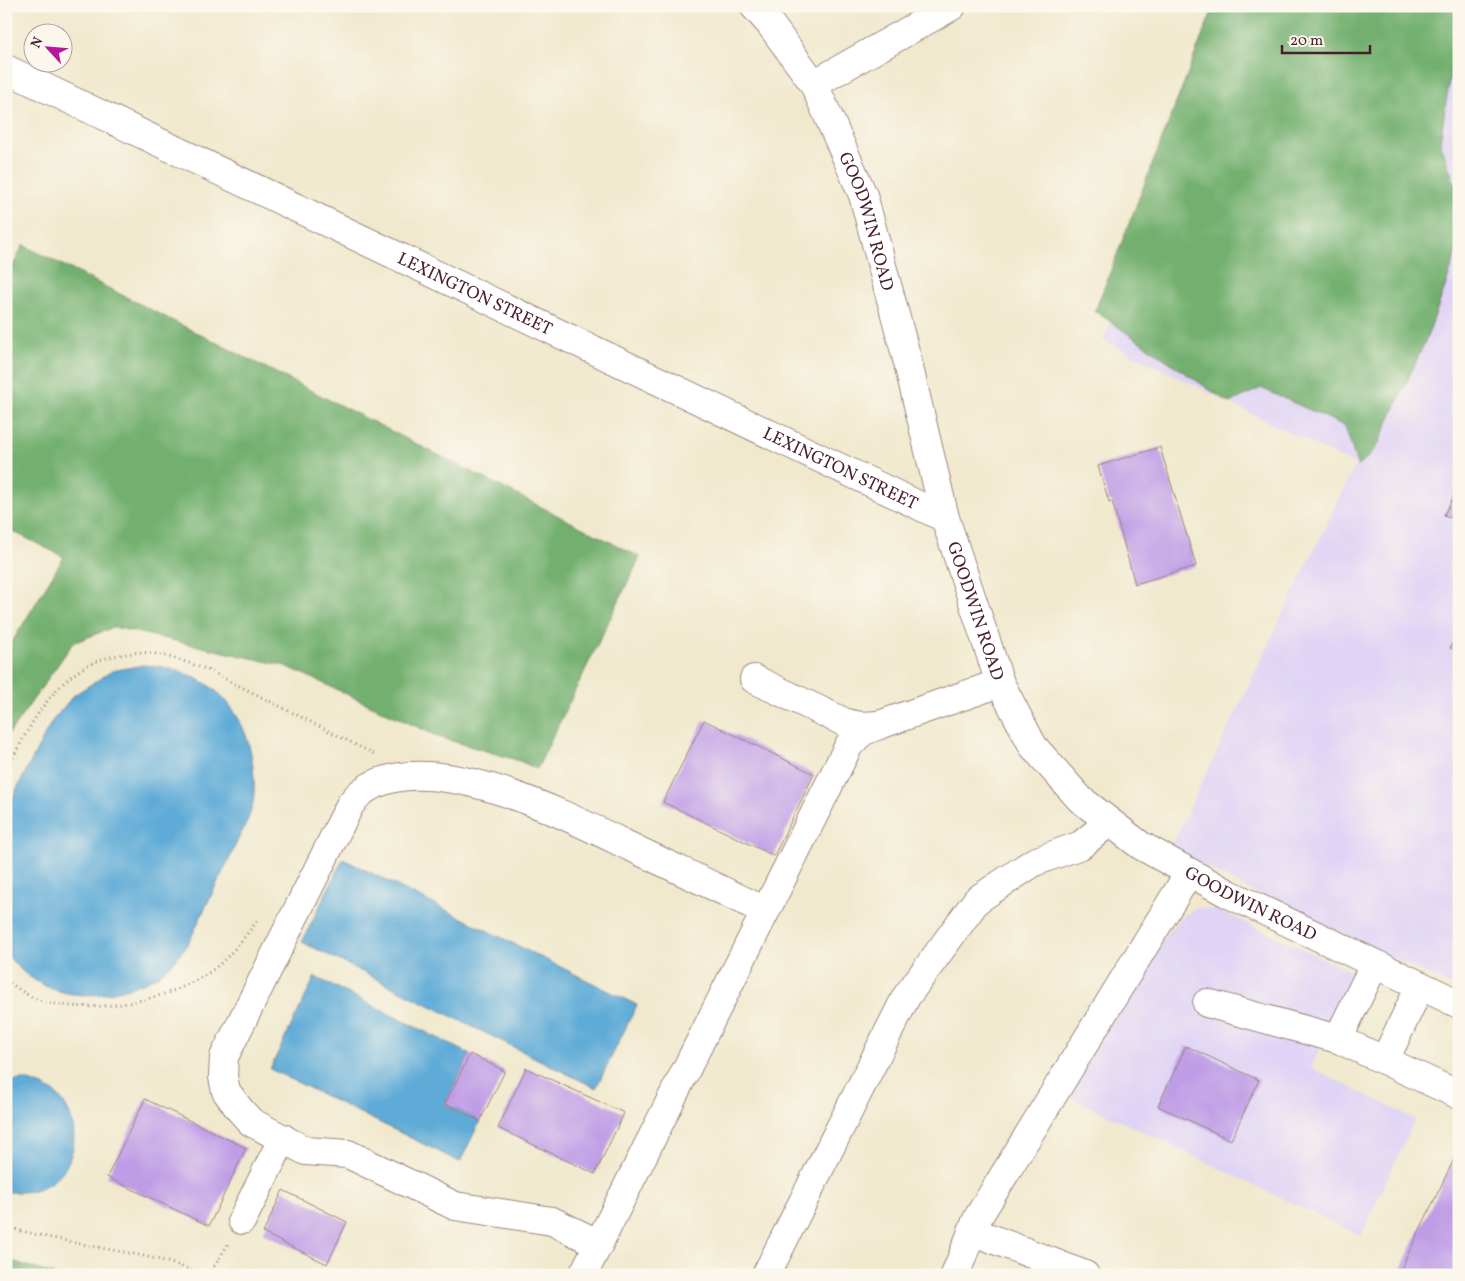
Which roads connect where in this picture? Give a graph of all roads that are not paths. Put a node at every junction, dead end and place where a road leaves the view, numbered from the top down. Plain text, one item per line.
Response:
1 (754, 6) edge
2 (952, 6) edge
3 (6, 68) edge
4 (814, 84) junction
5 (945, 518) junction
6 (754, 679) dead end
7 (1000, 684) junction
8 (878, 725) junction
9 (1108, 822) junction
10 (1189, 873) junction
11 (765, 911) junction
12 (1374, 965) junction
13 (1420, 986) junction
14 (1207, 1003) dead end
15 (1459, 1004) edge
16 (1338, 1040) junction
17 (1385, 1060) junction
18 (1459, 1095) edge
19 (283, 1138) junction
20 (242, 1220) road end
21 (972, 1231) junction
22 (599, 1244) junction
23 (583, 1275) edge
24 (766, 1275) edge
25 (955, 1275) edge
26 (1085, 1275) edge

1 - 4 street, GOODWIN ROAD
2 - 4 street
3 - 5 street, LEXINGTON STREET
4 - 5 street, GOODWIN ROAD
5 - 7 street, GOODWIN ROAD
6 - 8 street
7 - 8 street
7 - 9 street, GOODWIN ROAD
8 - 11 street
9 - 10 street, GOODWIN ROAD
9 - 24 street
10 - 12 street, GOODWIN ROAD
10 - 21 street
11 - 19 street
11 - 22 street
12 - 13 street, GOODWIN ROAD
12 - 16 street
13 - 15 street, GOODWIN ROAD
13 - 17 street
14 - 16 street
16 - 17 street
17 - 18 street
19 - 20 street
19 - 22 street
21 - 25 street
21 - 26 street
22 - 23 street

